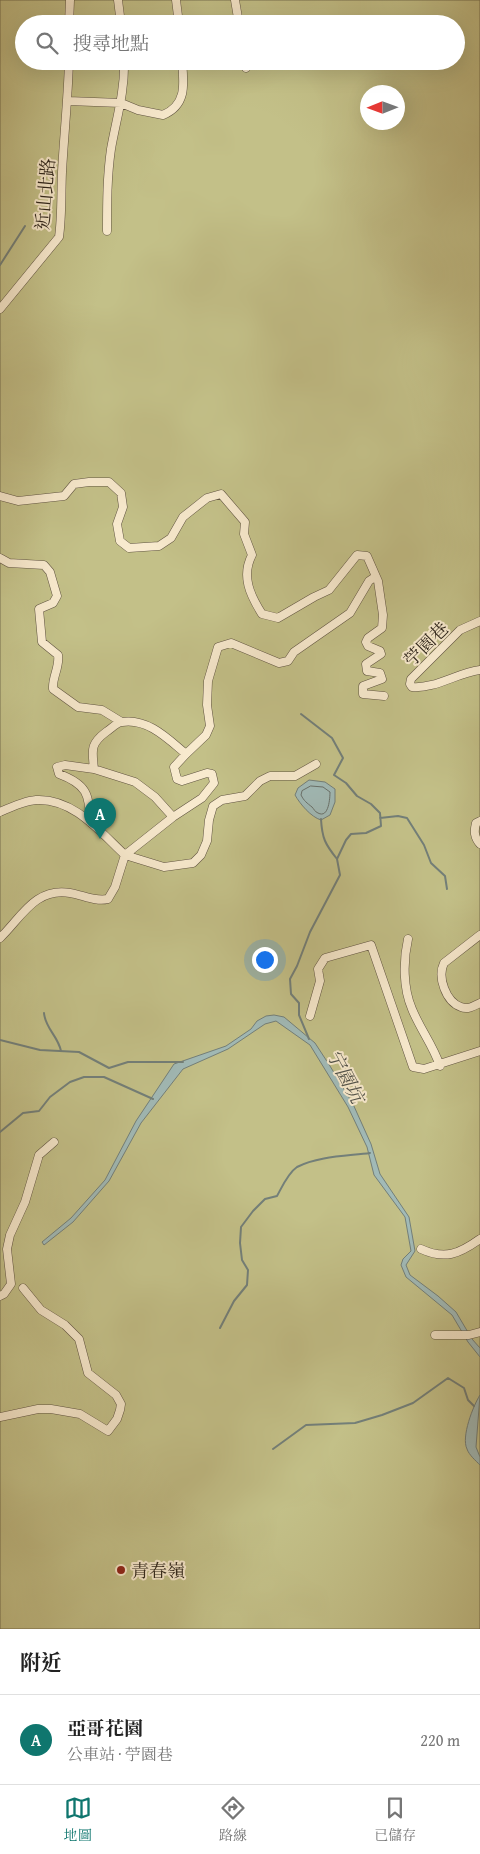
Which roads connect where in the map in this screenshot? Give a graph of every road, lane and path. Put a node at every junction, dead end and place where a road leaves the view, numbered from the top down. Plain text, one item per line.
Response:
1 (70, 0) edge
2 (118, 0) edge
3 (176, 0) edge
4 (235, 0) edge
5 (69, 15) edge
6 (120, 15) edge
7 (178, 15) edge
8 (238, 15) edge
9 (69, 70) edge
10 (123, 70) edge
11 (182, 70) edge
12 (68, 101) junction
13 (121, 103) junction
14 (107, 231) dead end
15 (0, 309) edge
16 (0, 496) edge
17 (0, 558) edge
18 (375, 577) junction
19 (480, 621) edge
20 (480, 670) edge
21 (384, 696) dead end
22 (120, 721) junction
23 (186, 754) junction
24 (316, 764) dead end
25 (94, 769) junction
26 (0, 812) edge
27 (173, 817) junction
28 (480, 821) edge
29 (90, 822) junction
30 (480, 844) edge
31 (125, 856) junction
32 (480, 936) edge
33 (0, 938) edge
34 (408, 939) dead end
35 (480, 1004) edge
36 (310, 1016) dead end
37 (480, 1052) edge
38 (440, 1066) junction
39 (54, 1142) dead end
40 (480, 1239) edge
41 (420, 1248) dead end
42 (23, 1288) dead end
43 (0, 1296) edge
44 (480, 1332) edge
45 (435, 1335) dead end
46 (0, 1417) edge

1 - 5 street
2 - 6 street
3 - 7 street
4 - 8 street
9 - 12 street, 近山北路
10 - 13 street
11 - 13 street
12 - 13 street
12 - 15 street, 近山北路
13 - 14 street
16 - 18 street
17 - 22 street
18 - 21 street
18 - 23 street
19 - 20 street, 苧園巷
22 - 23 street
22 - 25 street
23 - 27 street
24 - 31 street
25 - 27 street
25 - 29 street
26 - 29 street
27 - 31 street
28 - 30 street
29 - 31 street
31 - 33 street
32 - 35 street
34 - 38 street
36 - 38 street
37 - 38 street
39 - 43 street
40 - 41 street
42 - 46 street
44 - 45 street

